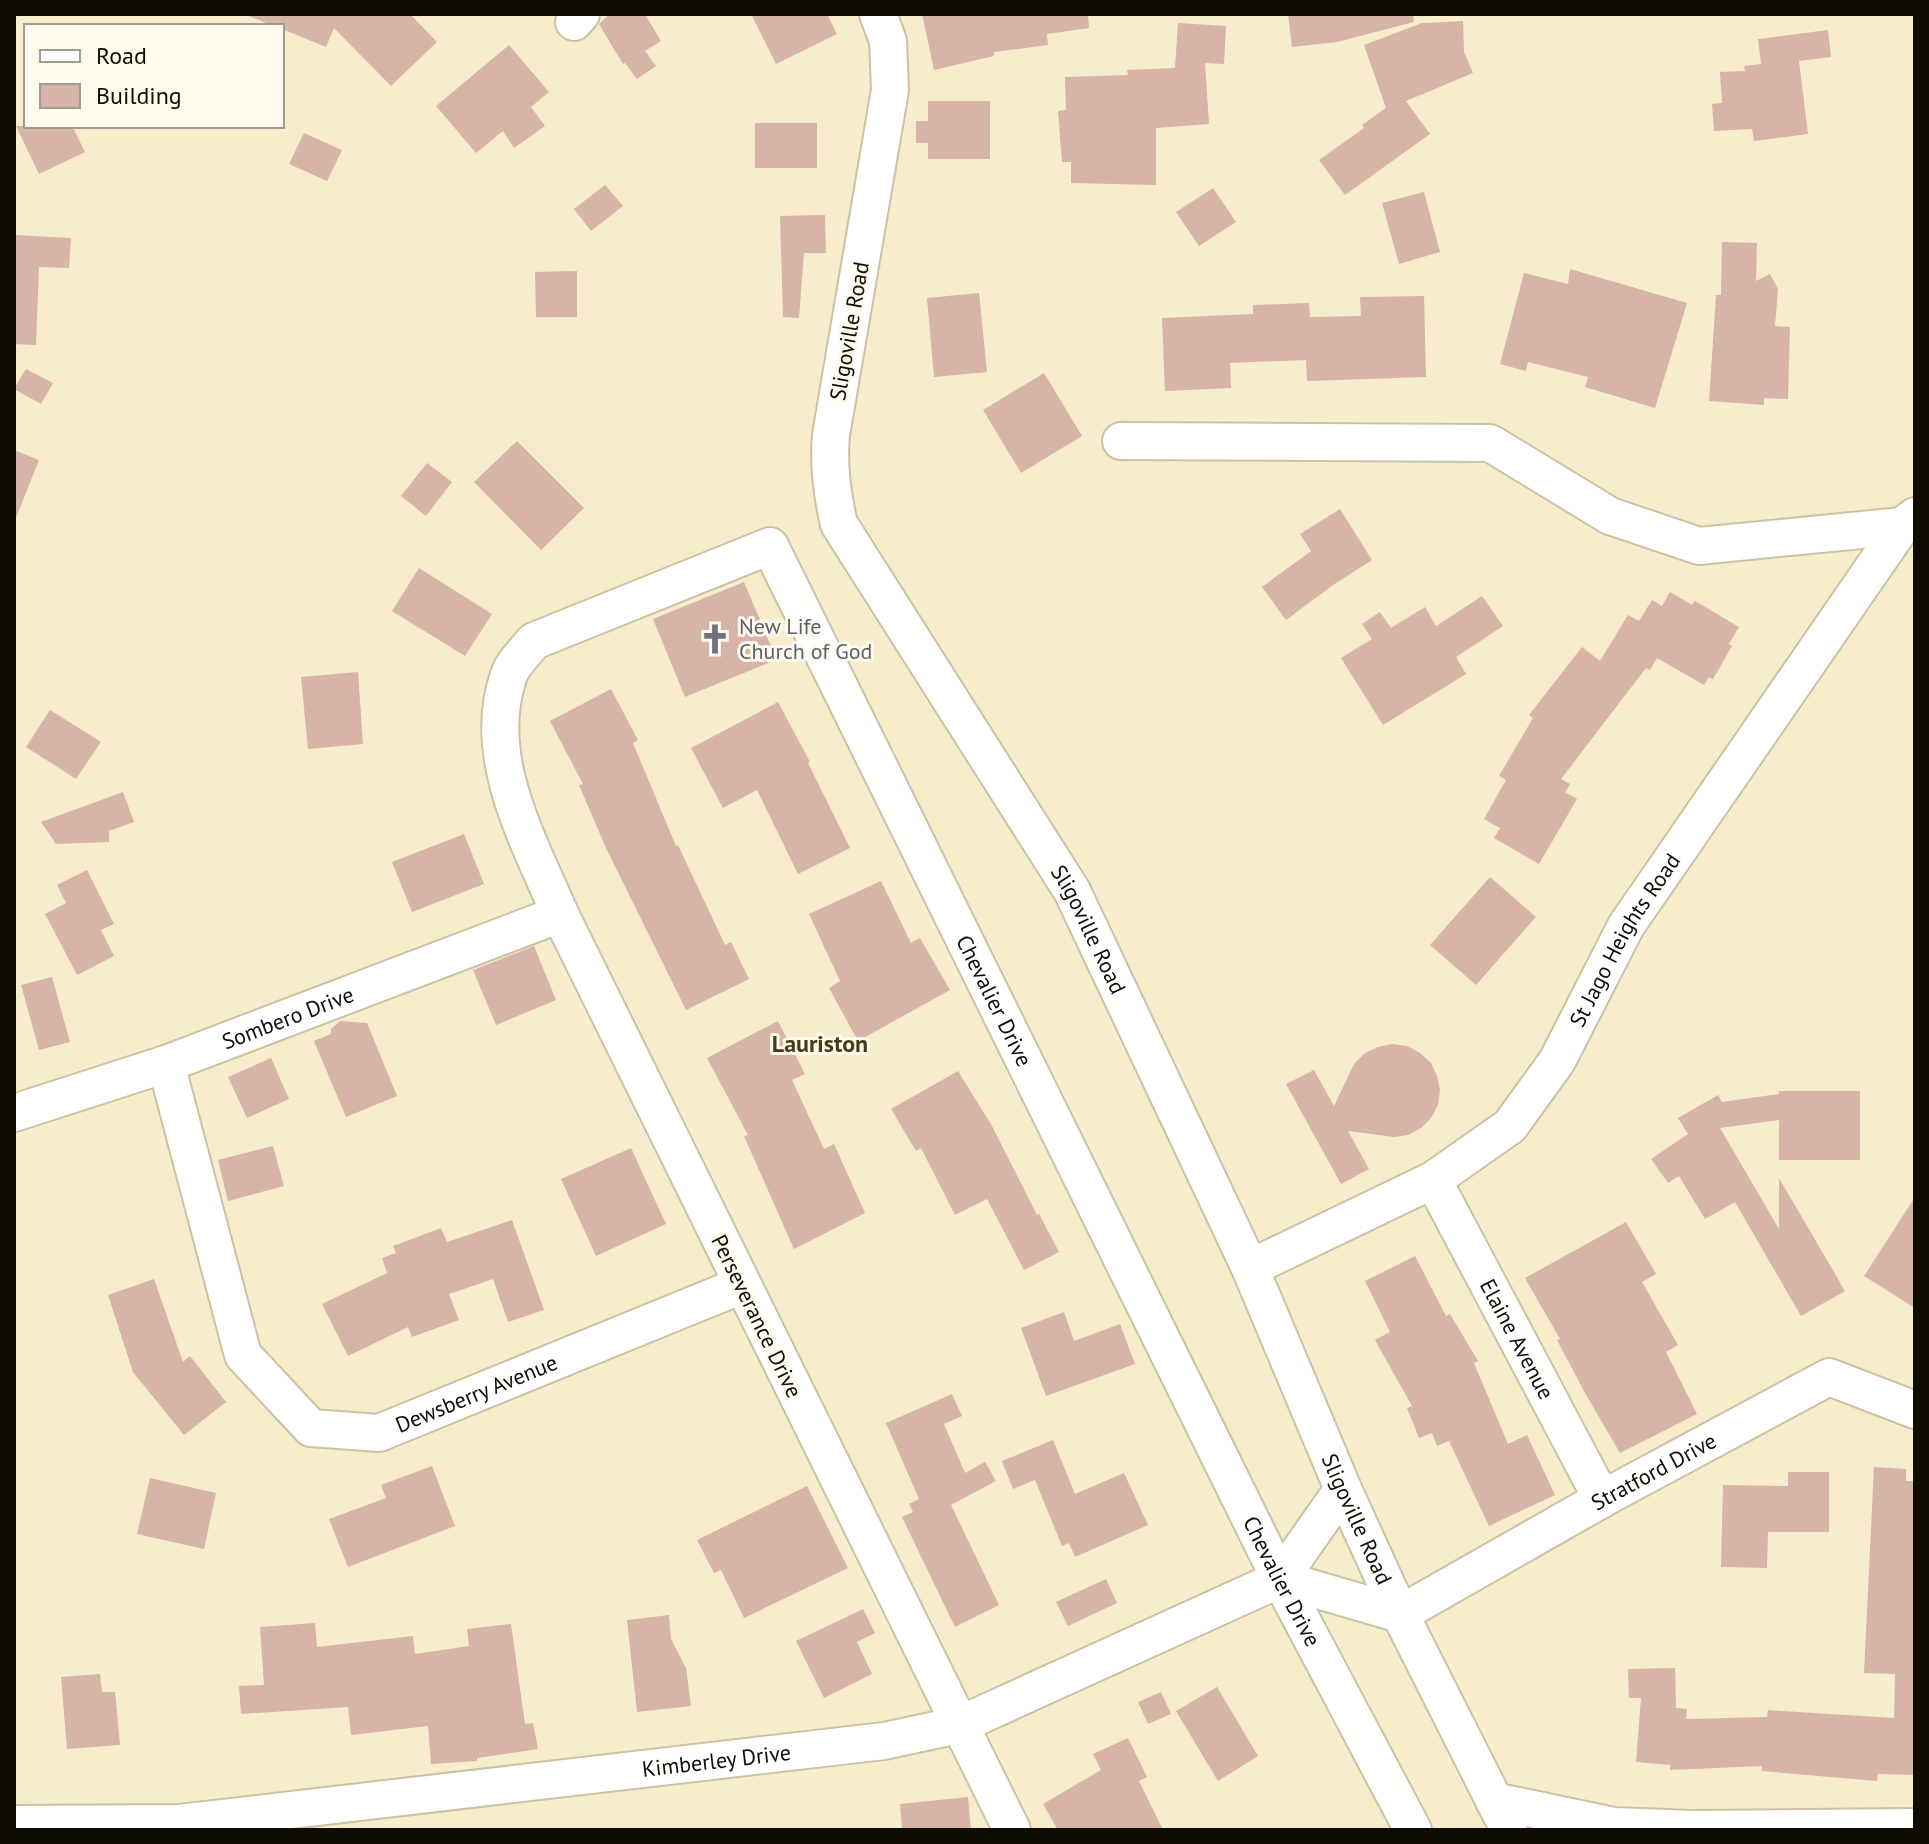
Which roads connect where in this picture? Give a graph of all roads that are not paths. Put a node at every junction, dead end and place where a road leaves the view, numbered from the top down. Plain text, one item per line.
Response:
1 (878, 14) edge
2 (1121, 441) dead end
3 (1908, 521) edge
4 (512, 799) joint
5 (560, 914) junction
6 (166, 1064) junction
7 (14, 1113) edge
8 (1433, 1180) junction
9 (1250, 1268) junction
10 (742, 1285) junction
11 (1915, 1410) edge
12 (1343, 1489) junction
13 (1602, 1499) junction
14 (1280, 1579) junction
15 (1400, 1614) junction
16 (959, 1725) junction
17 (1502, 1815) edge
18 (14, 1824) edge
19 (180, 1826) edge
20 (1915, 1827) edge
21 (1012, 1830) edge
22 (1413, 1830) edge

1 - 9 street, Sligoville Road
2 - 3 street
3 - 8 street, St Jago Heights Road
4 - 5 street, Perseverance Drive
4 - 14 street, Chevalier Drive
5 - 6 street, Sombero Drive
5 - 10 street, Perseverance Drive
6 - 7 street, Sombero Drive
6 - 10 street, Dewsberry Avenue
8 - 9 street, St Jago Heights Road
8 - 13 street, Elaine Avenue
9 - 12 street, Sligoville Road
10 - 16 street, Perseverance Drive
11 - 13 street, Stratford Drive
12 - 14 street
12 - 15 street, Sligoville Road
13 - 15 street, Stratford Drive
14 - 15 street
14 - 16 street, Kimberley Drive
14 - 22 street, Chevalier Drive
15 - 17 street, Sligoville Road
16 - 19 street, Kimberley Drive
16 - 21 street, Perseverance Drive
17 - 20 street
18 - 19 street, Kimberley Drive

